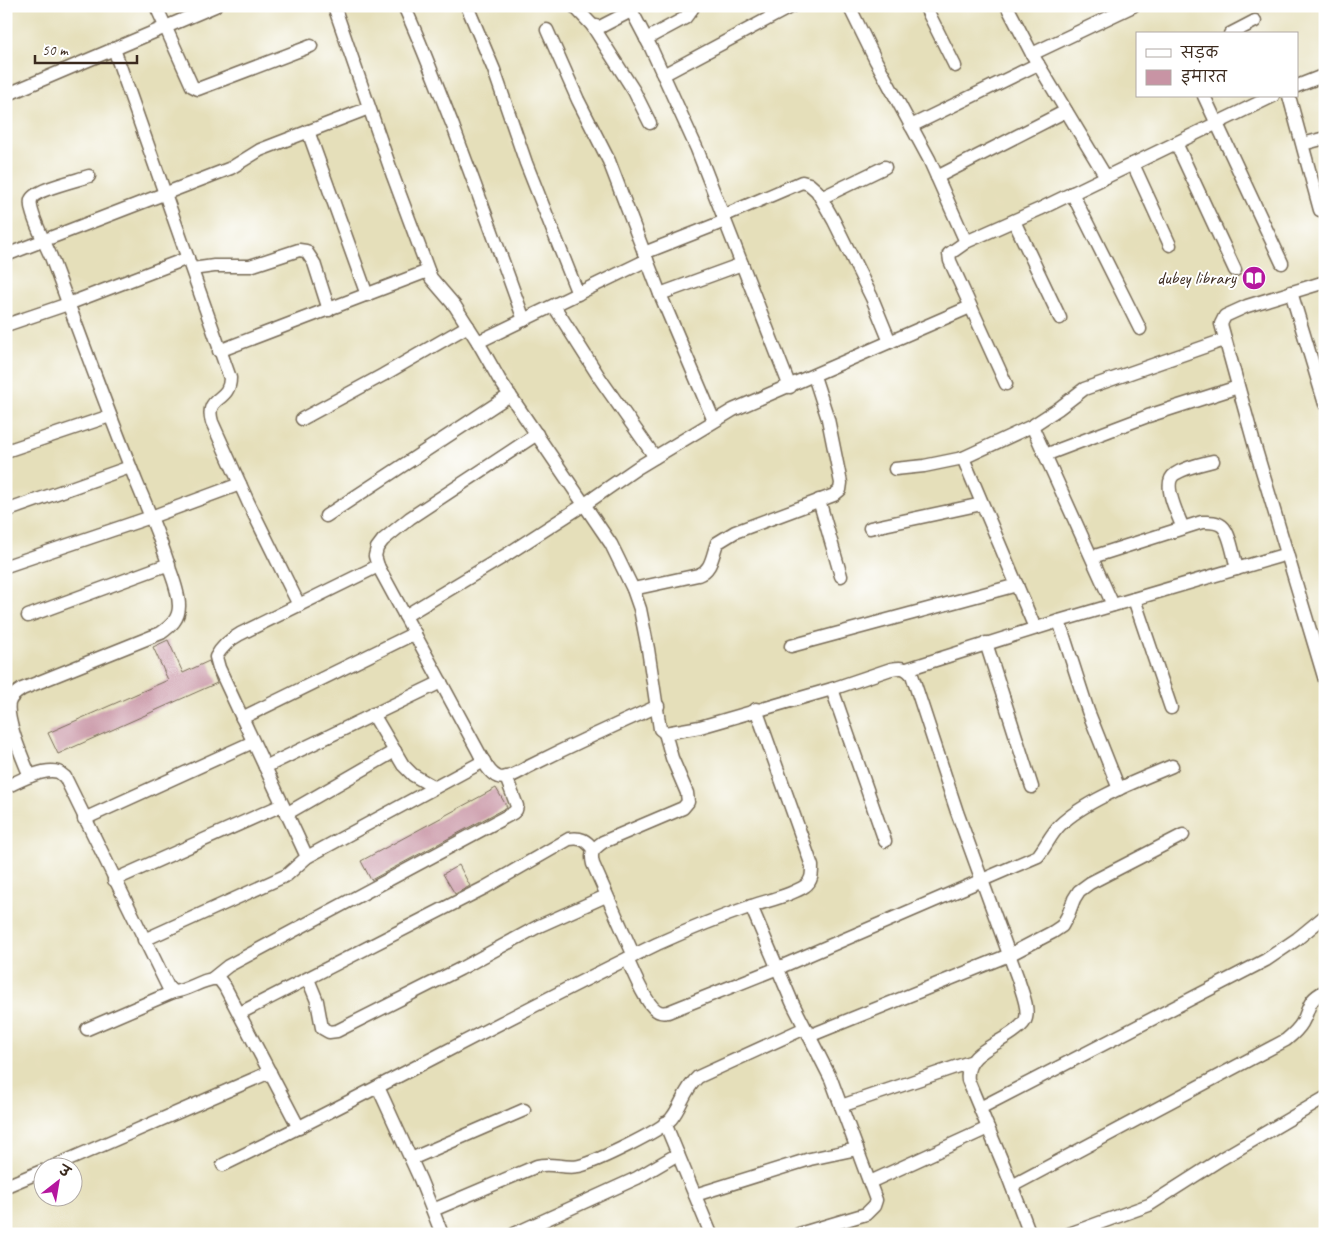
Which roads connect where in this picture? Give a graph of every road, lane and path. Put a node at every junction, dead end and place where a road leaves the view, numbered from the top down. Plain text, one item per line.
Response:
1 (156, 6) edge
2 (215, 6) edge
3 (334, 6) edge
4 (404, 6) edge
5 (467, 6) edge
6 (574, 6) edge
7 (691, 6) edge
8 (792, 6) edge
9 (849, 6) edge
10 (926, 6) edge
11 (1007, 6) edge
12 (1133, 6) edge
13 (630, 9) edge
14 (768, 12) edge
15 (1255, 21) dead end
16 (592, 25) junction
17 (165, 27) junction
18 (547, 30) dead end
19 (1234, 32) edge
20 (646, 39) junction
21 (311, 46) dead end
22 (114, 49) junction
23 (1035, 59) junction
24 (955, 66) dead end
25 (663, 75) junction
26 (1325, 75) edge
27 (1298, 86) edge
28 (6, 95) edge
29 (1205, 98) edge
30 (1269, 98) edge
31 (1290, 98) edge
32 (369, 108) junction
33 (1066, 111) junction
34 (650, 123) dead end
35 (1216, 123) junction
36 (911, 126) junction
37 (308, 131) junction
38 (1325, 138) edge
39 (1176, 143) junction
40 (1303, 144) junction
41 (1133, 164) junction
42 (885, 167) dead end
43 (89, 176) dead end
44 (937, 177) junction
45 (1106, 177) junction
46 (165, 193) junction
47 (1072, 194) junction
48 (821, 198) junction
49 (1320, 210) dead end
50 (724, 219) junction
51 (1014, 221) junction
52 (44, 240) junction
53 (966, 242) junction
54 (1170, 245) dead end
55 (6, 255) edge
56 (646, 257) junction
57 (1282, 263) dead end
58 (190, 264) junction
59 (742, 264) junction
60 (1235, 270) dead end
61 (428, 271) junction
62 (1325, 282) edge
63 (1291, 292) junction
64 (578, 294) junction
65 (660, 294) junction
66 (367, 295) junction
67 (68, 304) junction
68 (554, 306) junction
69 (970, 307) junction
70 (329, 310) junction
71 (1060, 318) dead end
72 (524, 320) junction
73 (6, 325) edge
74 (468, 326) junction
75 (1140, 329) dead end
76 (1224, 340) junction
77 (478, 342) junction
78 (890, 342) junction
79 (219, 351) junction
80 (814, 376) junction
81 (1006, 384) dead end
82 (790, 386) junction
83 (1238, 387) junction
84 (510, 395) junction
85 (1325, 404) edge
86 (110, 416) junction
87 (302, 419) dead end
88 (714, 421) junction
89 (1032, 426) junction
90 (537, 434) junction
91 (6, 451) edge
92 (1045, 455) junction
93 (655, 457) junction
94 (962, 458) junction
95 (1213, 461) dead end
96 (130, 467) junction
97 (895, 469) dead end
98 (240, 484) junction
99 (819, 500) junction
100 (585, 504) junction
101 (982, 504) junction
102 (6, 511) edge
103 (326, 516) dead end
104 (151, 517) junction
105 (870, 528) dead end
106 (1183, 528) junction
107 (1287, 554) junction
108 (1092, 557) junction
109 (169, 564) junction
110 (6, 566) edge
111 (378, 566) junction
112 (1237, 569) junction
113 (841, 576) dead end
114 (1016, 584) junction
115 (633, 589) junction
116 (1134, 599) junction
117 (299, 605) junction
118 (1113, 605) junction
119 (28, 616) dead end
120 (405, 616) junction
121 (1059, 621) junction
122 (1035, 628) junction
123 (415, 633) junction
124 (986, 643) junction
125 (791, 646) dead end
126 (907, 669) junction
127 (1325, 680) edge
128 (441, 682) junction
129 (832, 689) junction
130 (658, 706) junction
131 (1171, 708) dead end
132 (756, 709) junction
133 (7, 710) edge
134 (373, 714) junction
135 (242, 718) junction
136 (665, 733) junction
137 (253, 742) junction
138 (395, 751) junction
139 (484, 760) junction
140 (1172, 766) dead end
141 (265, 767) junction
142 (30, 776) junction
143 (506, 777) junction
144 (6, 787) edge
145 (434, 787) junction
146 (1032, 787) dead end
147 (1119, 789) junction
148 (284, 810) junction
149 (84, 819) junction
150 (1183, 835) dead end
151 (886, 841) dead end
152 (593, 848) junction
153 (307, 857) junction
154 (114, 880) junction
155 (982, 881) junction
156 (606, 896) junction
157 (751, 906) junction
158 (1325, 916) edge
159 (144, 940) junction
160 (1009, 955) junction
161 (630, 958) junction
162 (778, 968) junction
163 (213, 978) junction
164 (308, 979) junction
165 (1325, 991) edge
166 (173, 992) junction
167 (240, 1013) junction
168 (86, 1029) dead end
169 (807, 1032) junction
170 (970, 1062) junction
171 (270, 1072) junction
172 (378, 1087) junction
173 (1325, 1098) edge
174 (841, 1106) junction
175 (980, 1108) junction
176 (524, 1110) dead end
177 (665, 1123) junction
178 (299, 1128) junction
179 (988, 1128) junction
180 (857, 1148) junction
181 (678, 1154) junction
182 (73, 1158) edge
183 (411, 1159) junction
184 (223, 1165) dead end
185 (32, 1175) edge
186 (870, 1182) junction
187 (6, 1186) edge
188 (1012, 1186) junction
189 (695, 1196) junction
190 (433, 1210) junction
191 (442, 1234) edge
192 (514, 1234) edge
193 (711, 1234) edge
194 (799, 1234) edge
195 (1030, 1234) edge
196 (1069, 1234) edge

1 - 17 street
2 - 17 street
3 - 32 street
4 - 72 street
5 - 64 street
6 - 16 street
7 - 20 street
8 - 14 street
9 - 36 street
10 - 24 street
11 - 23 street
12 - 23 street
13 - 16 street
13 - 20 street
14 - 25 street
15 - 19 street
16 - 34 street
17 - 21 street
17 - 22 street
18 - 56 street
20 - 25 street
22 - 28 street
22 - 46 street
23 - 33 street
23 - 36 street
25 - 50 street
26 - 27 street
29 - 35 street
30 - 35 street
31 - 40 street
32 - 37 street
32 - 61 street
33 - 44 street
33 - 45 street
35 - 39 street
35 - 57 street
36 - 44 street
37 - 46 street
37 - 66 street
38 - 40 street
39 - 41 street
39 - 60 street
40 - 49 street
41 - 45 street
41 - 54 street
42 - 48 street
43 - 52 street
44 - 53 street
45 - 47 street
46 - 52 street
46 - 58 street
47 - 51 street
47 - 75 street
48 - 50 street
48 - 78 street
50 - 56 street
50 - 59 street
51 - 53 street
51 - 71 street
52 - 55 street
52 - 67 street
53 - 69 street
56 - 64 street
56 - 65 street
58 - 67 street
58 - 70 street
58 - 79 street
59 - 65 street
59 - 82 street
61 - 66 street
61 - 74 street
62 - 63 street
63 - 76 street
63 - 85 street
64 - 68 street
65 - 88 street
66 - 70 street
67 - 73 street
67 - 86 street
68 - 72 street
68 - 93 street
69 - 78 street
69 - 81 street
70 - 79 street
72 - 77 street
74 - 77 street
74 - 87 street
76 - 83 street
76 - 89 street
77 - 84 street
78 - 80 street
79 - 98 street
80 - 82 street
80 - 99 street
82 - 88 street
83 - 92 street
83 - 107 street
84 - 90 street
84 - 103 street
86 - 91 street
86 - 96 street
88 - 93 street
89 - 92 street
89 - 94 street
90 - 100 street
90 - 111 street
92 - 108 street
93 - 100 street
94 - 97 street
94 - 101 street
95 - 106 street
96 - 102 street
96 - 104 street
98 - 104 street
98 - 117 street
99 - 113 street
99 - 115 street
100 - 115 street
100 - 120 street
101 - 105 street
101 - 114 street
104 - 109 street
104 - 110 street
106 - 108 street
106 - 112 street
107 - 112 street
107 - 127 street
108 - 118 street
109 - 119 street
109 - 133 street
111 - 117 street
111 - 120 street
112 - 116 street
114 - 122 street
114 - 125 street
115 - 130 street
116 - 118 street
116 - 131 street
117 - 135 street
118 - 121 street
120 - 123 street
121 - 122 street
121 - 147 street
122 - 124 street
123 - 128 street
123 - 135 street
124 - 126 street
124 - 146 street
126 - 129 street
126 - 155 street
128 - 134 street
128 - 139 street
129 - 132 street
129 - 151 street
130 - 136 street
130 - 143 street
132 - 136 street
132 - 157 street
133 - 142 street
134 - 138 street
134 - 141 street
135 - 137 street
136 - 152 street
137 - 141 street
137 - 149 street
138 - 145 street
138 - 148 street
139 - 143 street
139 - 145 street
140 - 147 street
141 - 148 street
142 - 144 street
142 - 149 street
143 - 163 street
145 - 153 street
147 - 155 street
148 - 153 street
148 - 154 street
149 - 154 street
150 - 160 street
152 - 156 street
152 - 164 street
153 - 159 street
154 - 159 street
155 - 160 street
155 - 162 street
156 - 161 street
156 - 164 street
157 - 161 street
157 - 162 street
158 - 175 street
159 - 166 street
160 - 169 street
160 - 170 street
161 - 162 street
161 - 172 street
162 - 169 street
163 - 166 street
163 - 167 street
164 - 167 street
165 - 188 street
166 - 168 street
167 - 171 street
169 - 174 street
169 - 177 street
170 - 174 street
170 - 175 street
171 - 178 street
171 - 182 street
172 - 178 street
172 - 183 street
173 - 196 street
174 - 180 street
175 - 179 street
176 - 183 street
177 - 181 street
177 - 190 street
178 - 184 street
179 - 186 street
179 - 188 street
180 - 186 street
180 - 189 street
181 - 189 street
181 - 192 street
183 - 190 street
185 - 187 street
186 - 194 street
188 - 195 street
189 - 193 street
190 - 191 street

